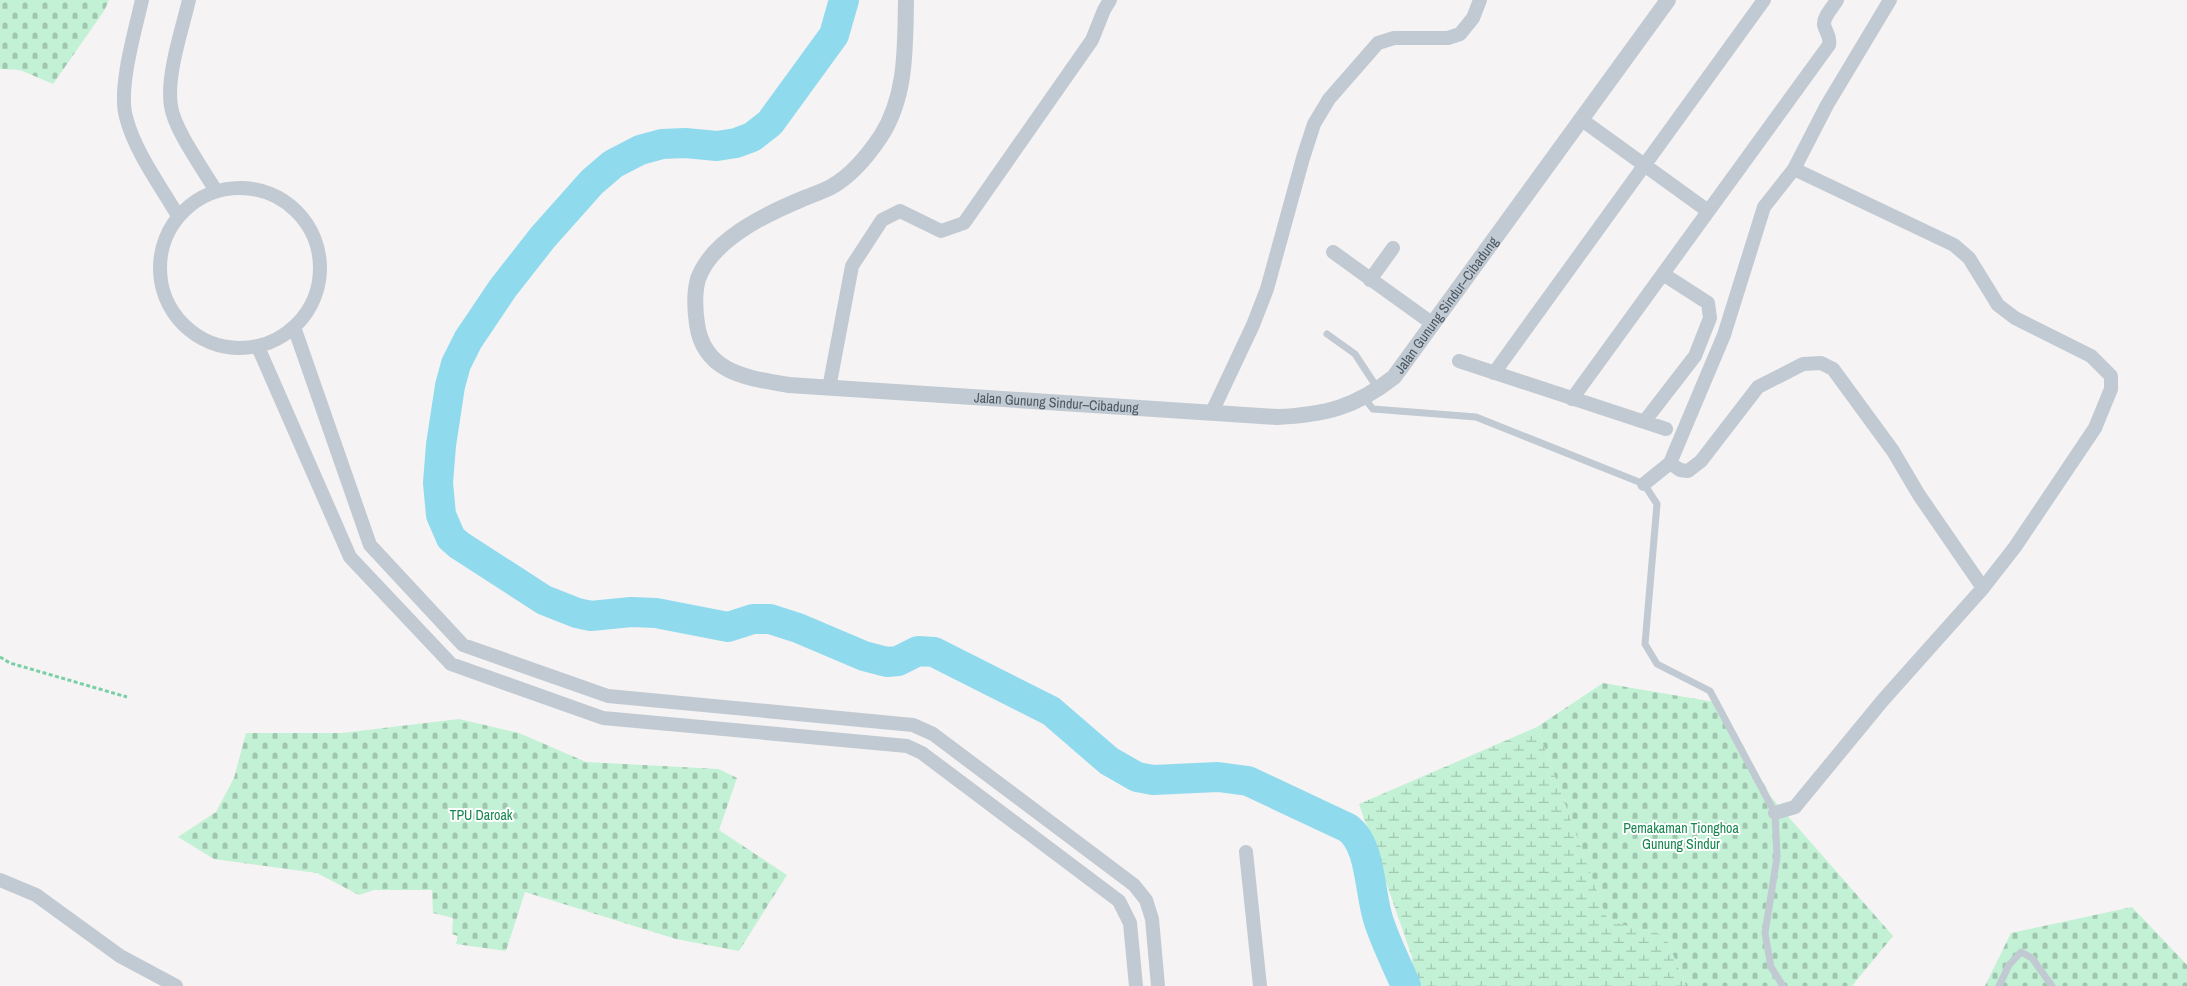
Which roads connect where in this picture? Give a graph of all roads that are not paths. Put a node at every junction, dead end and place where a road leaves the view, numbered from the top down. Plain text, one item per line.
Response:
1 (142, 0) edge
2 (189, 0) edge
3 (906, 0) edge
4 (1110, 0) edge
5 (1480, 0) edge
6 (1668, 0) edge
7 (1764, 0) edge
8 (1837, 0) edge
9 (1890, 0) edge
10 (1582, 120) junction
11 (1645, 165) junction
12 (1794, 169) junction
13 (216, 191) junction
14 (1708, 211) junction
15 (178, 216) junction
16 (1394, 248) dead end
17 (1333, 252) dead end
18 (1663, 274) junction
19 (1370, 280) junction
20 (1433, 324) junction
21 (294, 327) junction
22 (1328, 334) dead end
23 (258, 347) junction
24 (1459, 361) dead end
25 (1494, 373) junction
26 (829, 388) junction
27 (1378, 390) junction
28 (1364, 398) junction
29 (1572, 398) junction
30 (1212, 412) junction
31 (1644, 422) junction
32 (1666, 429) dead end
33 (1670, 463) junction
34 (1644, 484) junction
35 (1982, 588) junction
36 (1774, 813) junction
37 (1246, 852) dead end
38 (0, 880) edge
39 (176, 986) edge
40 (1136, 986) edge
41 (1158, 986) edge
42 (1260, 986) edge
43 (1783, 986) edge
44 (1999, 986) edge
45 (2052, 986) edge

1 - 15 street
2 - 13 street
3 - 26 street, Jalan Gunung Sindur–Cibadung
4 - 26 street
5 - 30 street
6 - 10 street, Jalan Gunung Sindur–Cibadung
7 - 11 street
8 - 14 street
9 - 12 street
10 - 11 street
10 - 20 street, Jalan Gunung Sindur–Cibadung
11 - 14 street
11 - 25 street
12 - 33 street
12 - 35 street
13 - 15 street
13 - 21 street
14 - 18 street
15 - 23 street
16 - 19 street
17 - 19 street
18 - 29 street
18 - 31 street
19 - 20 street
20 - 27 street, Jalan Gunung Sindur–Cibadung
21 - 23 street
21 - 41 street
22 - 27 lane
23 - 40 street
24 - 25 street
25 - 29 street
26 - 30 street, Jalan Gunung Sindur–Cibadung
27 - 28 street, Jalan Gunung Sindur–Cibadung
28 - 30 street, Jalan Gunung Sindur–Cibadung
28 - 34 lane
29 - 31 street
31 - 32 street
33 - 34 street
33 - 35 street
34 - 36 lane
35 - 36 street
36 - 43 lane
37 - 42 street
38 - 39 street
44 - 45 lane

